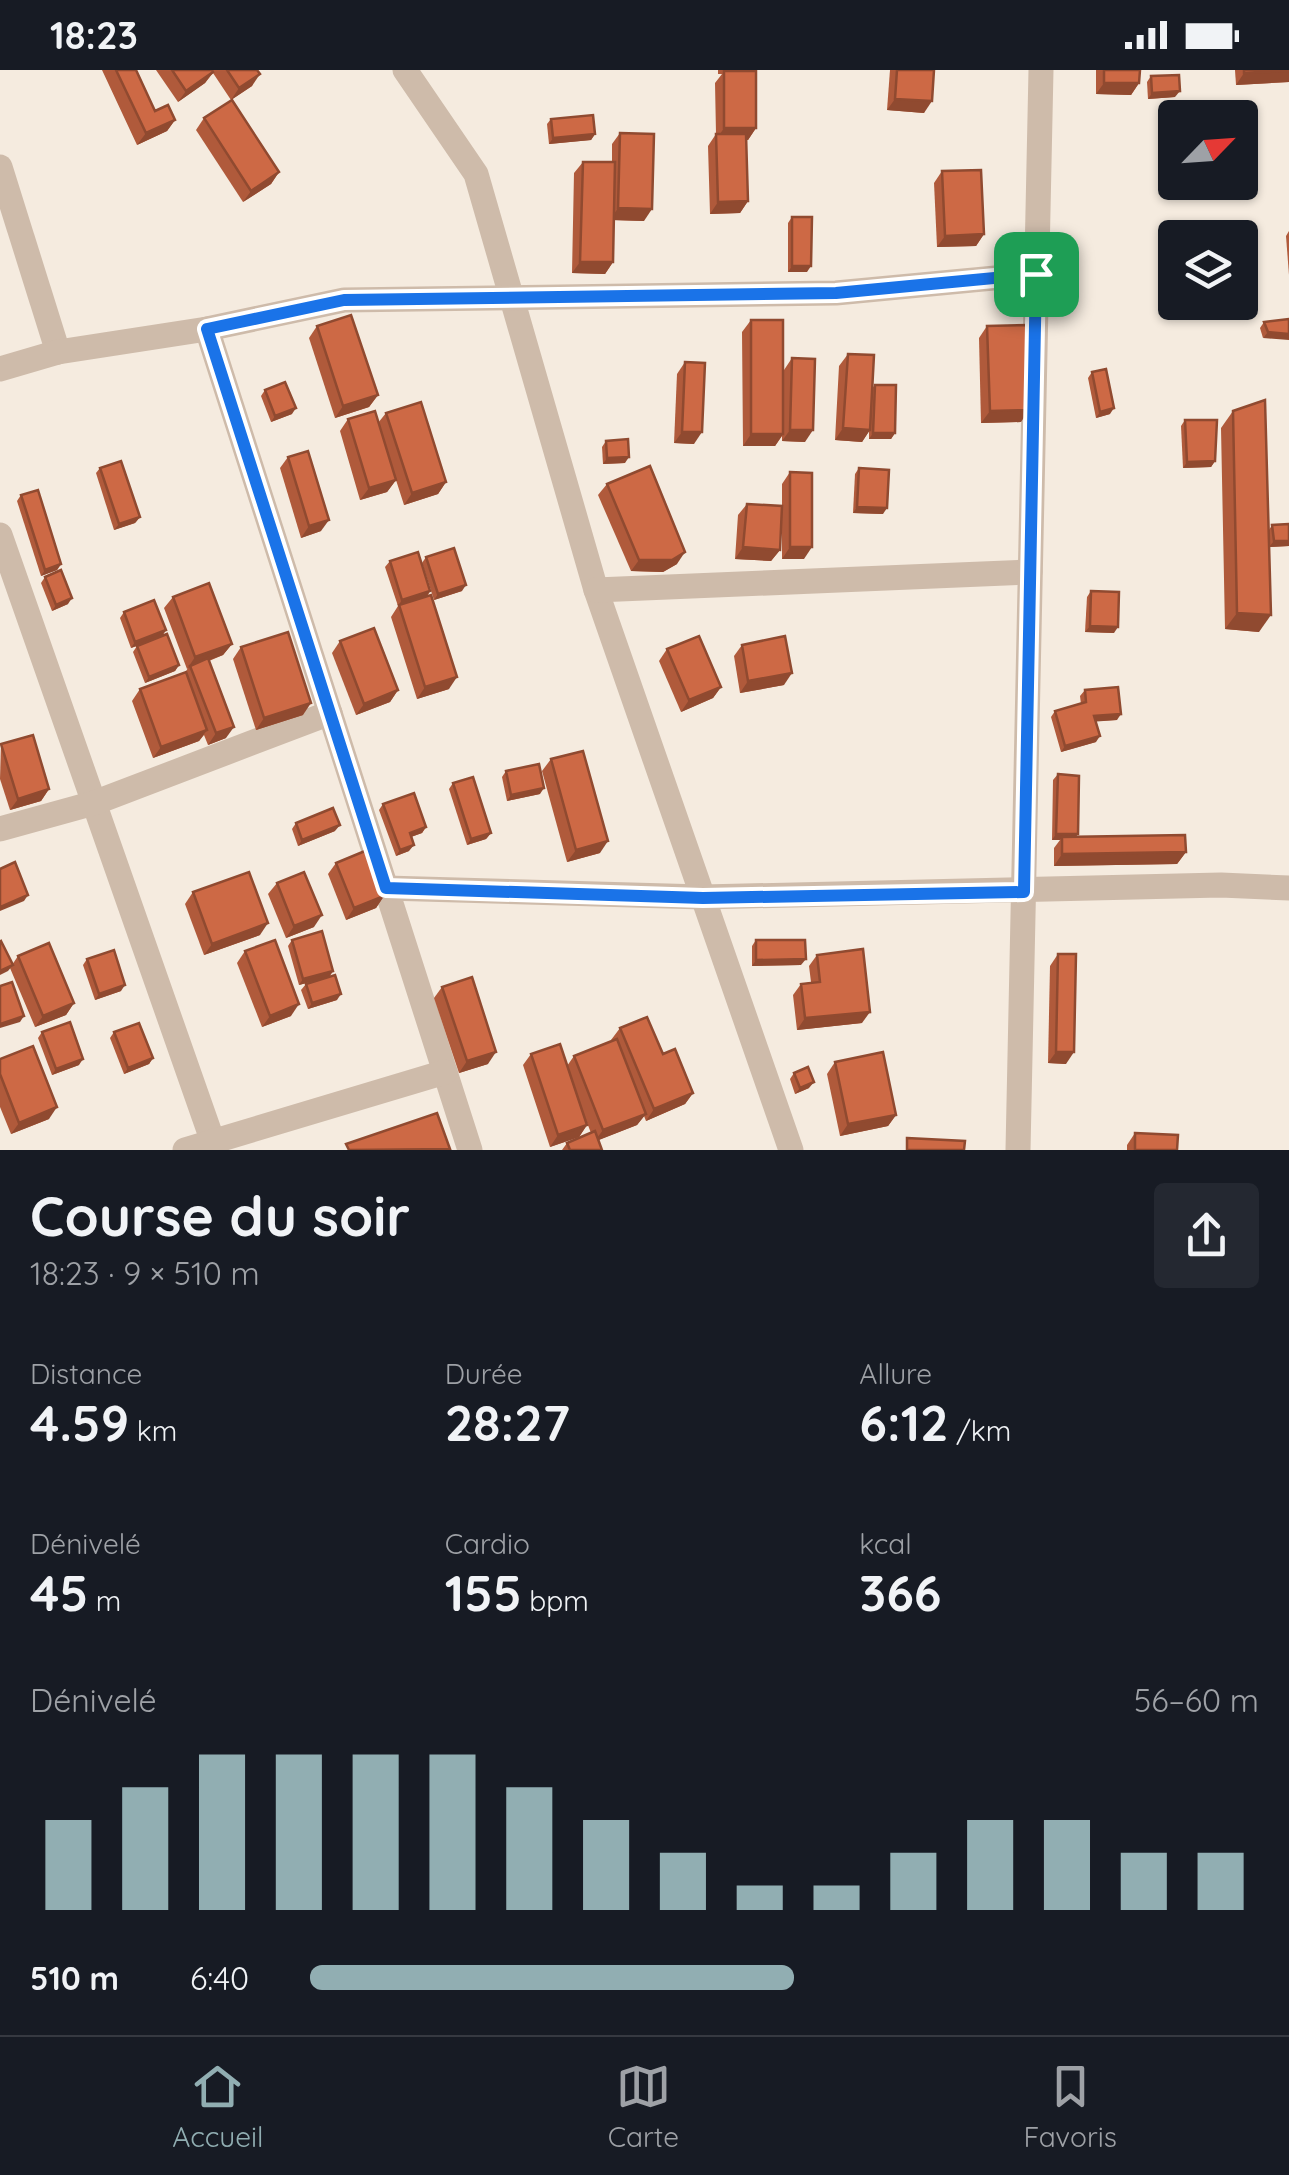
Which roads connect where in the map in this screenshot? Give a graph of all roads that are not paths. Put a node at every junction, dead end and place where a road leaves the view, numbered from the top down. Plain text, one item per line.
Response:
1 (405, 70) edge
2 (1041, 70) edge
3 (0, 168) edge
4 (1036, 274) junction
5 (514, 298) junction
6 (207, 329) junction
7 (58, 352) junction
8 (0, 369) edge
9 (0, 535) edge
10 (1030, 572) junction
11 (596, 590) junction
12 (330, 713) junction
13 (94, 803) junction
14 (0, 829) edge
15 (386, 888) junction
16 (1289, 888) edge
17 (1024, 892) junction
18 (703, 898) junction
19 (445, 1072) junction
20 (213, 1142) junction
21 (185, 1150) edge
22 (470, 1150) edge
23 (791, 1150) edge
24 (1018, 1150) edge

1 - 5 street
2 - 4 street
3 - 7 street
4 - 5 street
4 - 10 street
5 - 6 street
5 - 11 street
6 - 7 street
6 - 12 street
7 - 8 street
9 - 13 street
10 - 11 street
10 - 17 street
11 - 18 street
12 - 13 street
12 - 15 street
13 - 14 street
13 - 20 street
15 - 18 street
15 - 19 street
16 - 17 street
17 - 18 street
17 - 24 street
18 - 23 street
19 - 20 street
19 - 22 street
20 - 21 street

